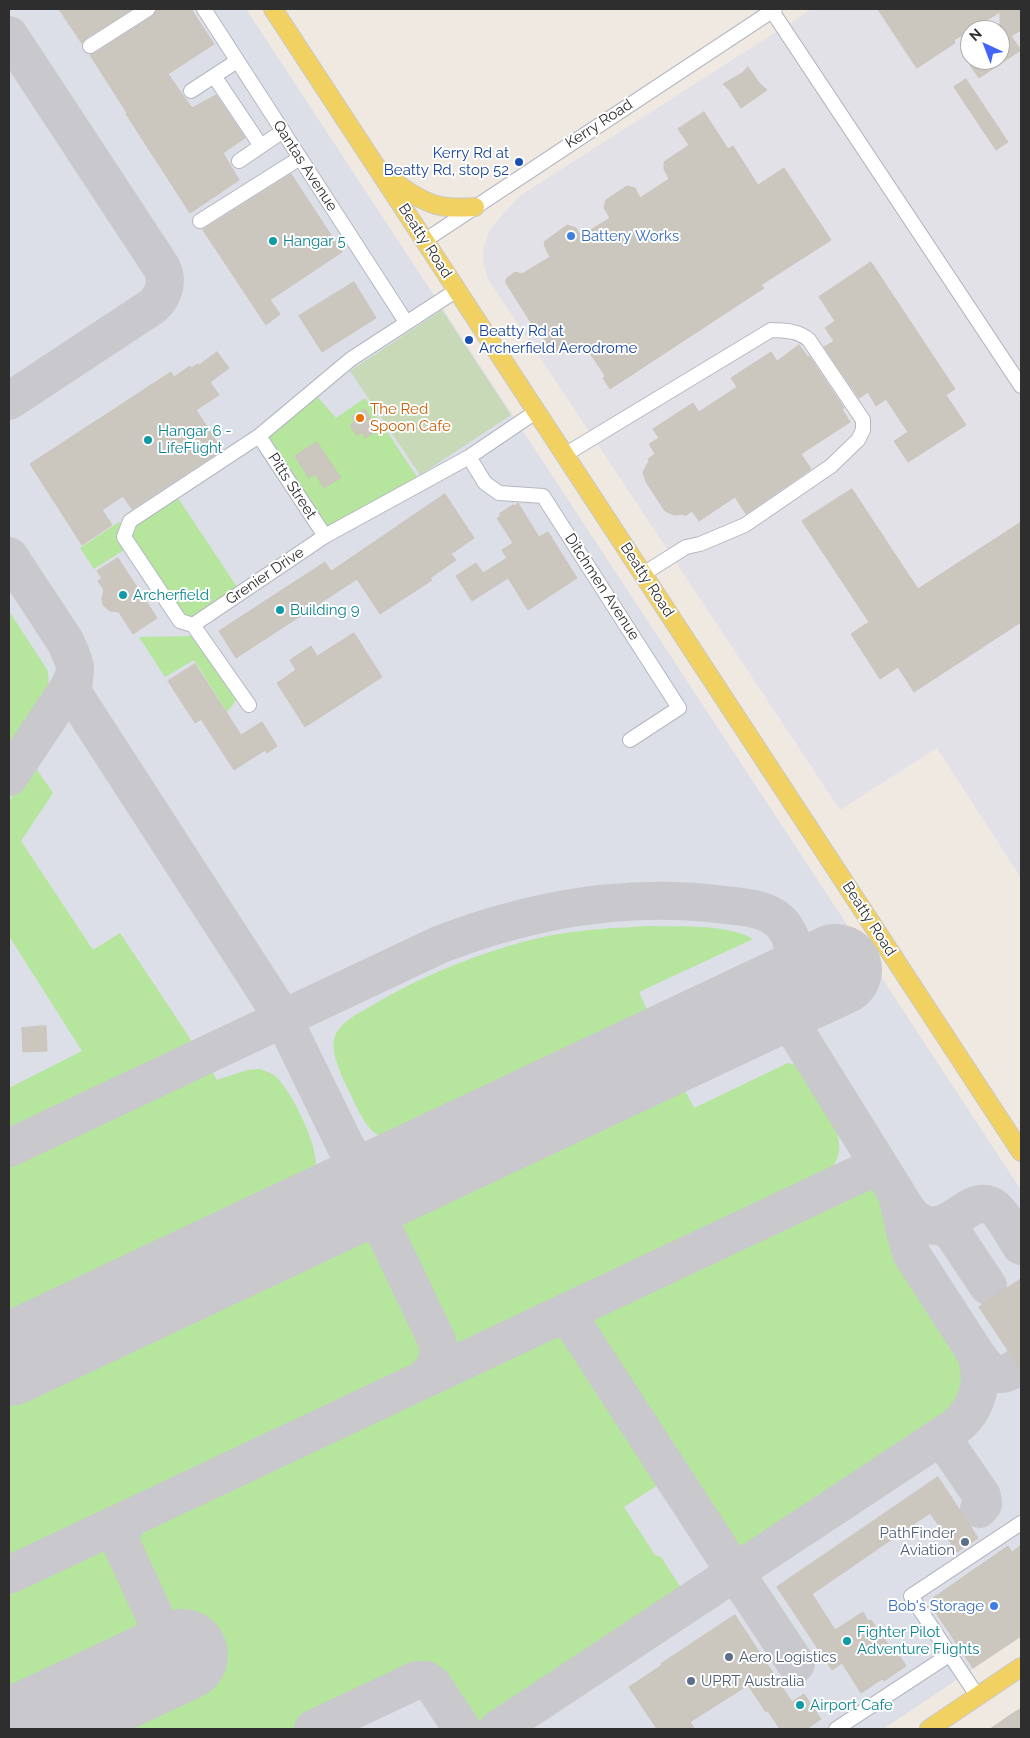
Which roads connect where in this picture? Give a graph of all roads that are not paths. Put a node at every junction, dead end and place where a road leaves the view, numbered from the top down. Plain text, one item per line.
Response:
1 (148, 9) edge
2 (204, 9) edge
3 (273, 9) edge
4 (773, 10) edge
5 (90, 46) dead end
6 (237, 61) junction
7 (214, 76) junction
8 (191, 91) dead end
9 (283, 131) junction
10 (356, 137) junction
11 (261, 146) junction
12 (300, 158) junction
13 (239, 161) dead end
14 (475, 207) junction
15 (200, 221) dead end
16 (424, 241) junction
17 (457, 290) junction
18 (406, 322) junction
19 (1021, 386) edge
20 (537, 411) junction
21 (259, 436) junction
22 (566, 454) junction
23 (469, 457) junction
24 (325, 536) junction
25 (643, 574) junction
26 (193, 625) junction
27 (249, 705) dead end
28 (630, 740) dead end
29 (1021, 1152) edge
30 (1021, 1522) edge
31 (949, 1655) junction
32 (1021, 1667) edge
33 (978, 1697) junction
34 (836, 1729) edge
35 (929, 1729) edge

1 - 5 street
2 - 6 street, Qantas Avenue
3 - 10 main road, Beatty Road
4 - 14 street, Kerry Road
4 - 19 street
6 - 7 street
6 - 9 street, Qantas Avenue
7 - 8 street
7 - 11 street
9 - 11 street
9 - 12 street, Qantas Avenue
10 - 14 main road
10 - 16 main road, Beatty Road
11 - 13 street
12 - 15 street
12 - 18 street, Qantas Avenue
14 - 16 street, Kerry Road
16 - 17 main road, Beatty Road
17 - 18 street
17 - 20 main road, Beatty Road
18 - 21 street
20 - 22 main road, Beatty Road
20 - 23 street, Grenier Drive
21 - 24 street, Pitts Street
21 - 26 street
22 - 25 main road, Beatty Road
22 - 25 street
23 - 24 street, Grenier Drive
23 - 28 street, Ditchmen Avenue
24 - 26 street, Grenier Drive
25 - 29 main road, Beatty Road
26 - 27 street
30 - 31 street
31 - 33 street
31 - 34 street
32 - 33 main road
33 - 35 main road

